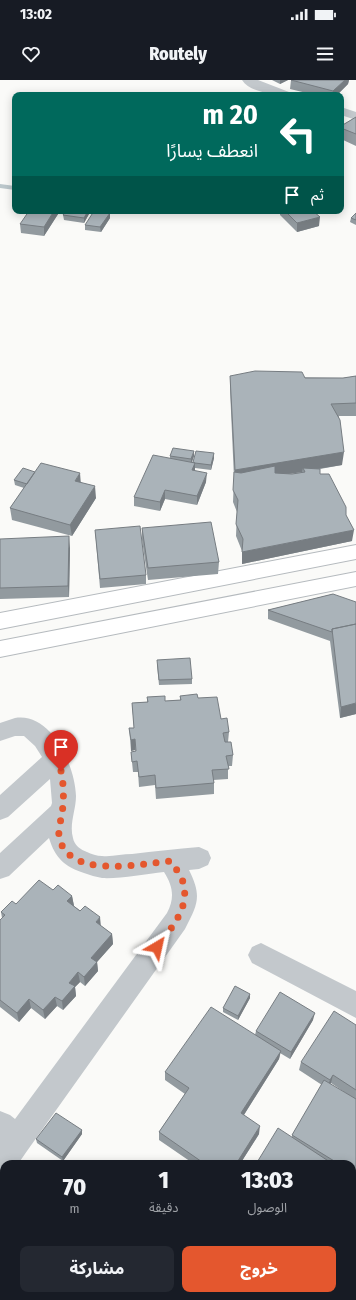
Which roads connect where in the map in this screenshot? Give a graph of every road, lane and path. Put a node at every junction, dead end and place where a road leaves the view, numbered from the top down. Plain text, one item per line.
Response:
1 (248, 80) edge
2 (275, 92) edge
3 (344, 112) edge
4 (356, 116) edge
5 (356, 552) edge
6 (356, 579) edge
7 (0, 621) edge
8 (0, 648) edge
9 (0, 732) edge
10 (55, 760) junction
11 (0, 810) edge
12 (62, 811) junction
13 (199, 858) dead end
14 (170, 861) junction
15 (0, 868) edge
16 (261, 955) dead end
17 (356, 1006) edge
18 (8, 1133) edge
19 (1, 1160) edge

1 - 2 street
3 - 4 street
5 - 7 main road
6 - 8 main road
9 - 10 street
10 - 11 street
10 - 12 street
12 - 14 street
12 - 15 street
13 - 14 street
14 - 18 street
16 - 17 street
18 - 19 street

